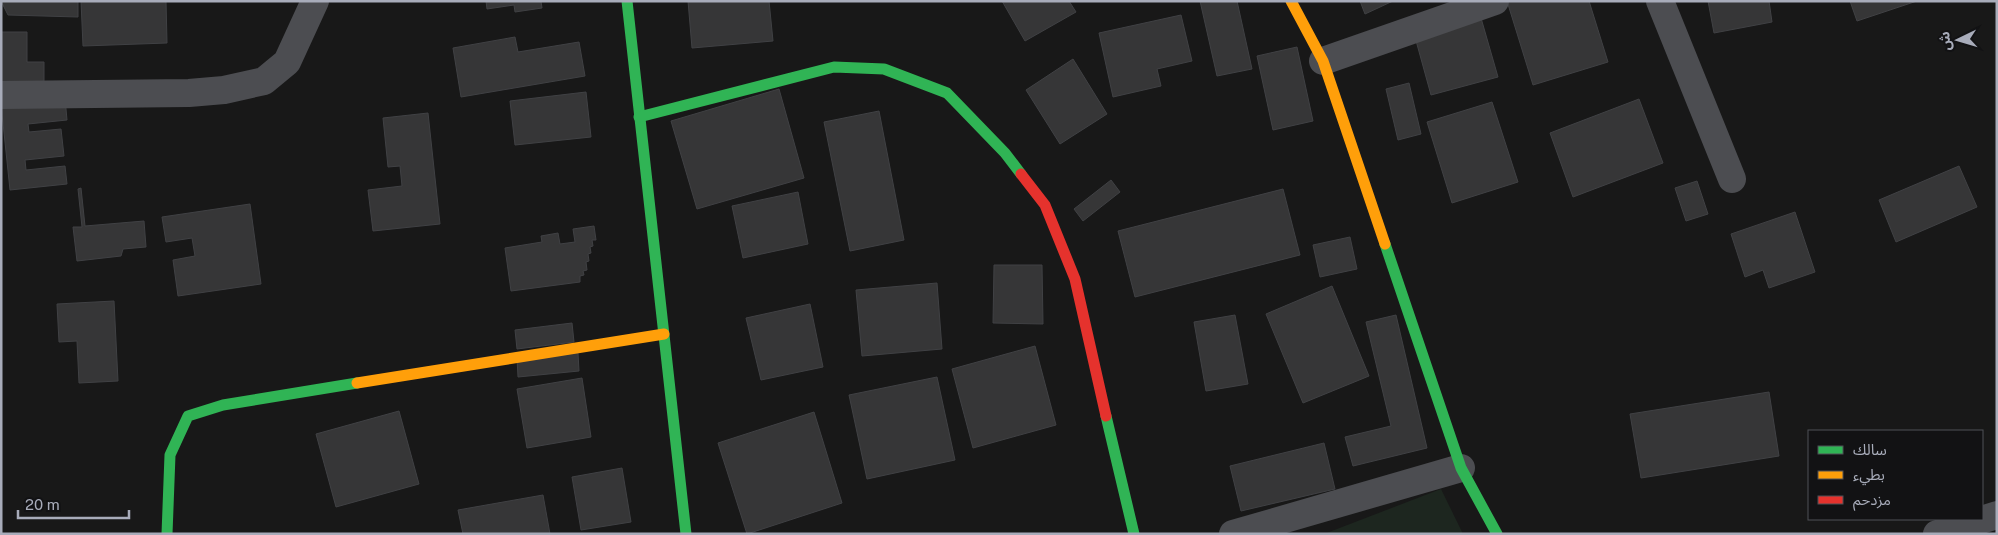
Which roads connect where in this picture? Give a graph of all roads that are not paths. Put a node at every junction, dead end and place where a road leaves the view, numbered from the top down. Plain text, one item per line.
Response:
1 (315, 1) edge
2 (627, 1) edge
3 (1291, 1) edge
4 (1495, 1) edge
5 (1660, 1) edge
6 (1323, 61) junction
7 (1, 95) edge
8 (640, 116) junction
9 (1732, 179) dead end
10 (664, 334) junction
11 (1461, 468) junction
12 (1997, 515) edge
13 (1971, 529) edge
14 (167, 534) edge
15 (686, 534) edge
16 (1134, 534) edge
17 (1233, 534) edge
18 (1496, 534) edge
19 (1937, 534) edge

1 - 7 street
2 - 8 street
3 - 6 street
4 - 6 street
5 - 9 street
6 - 11 street
8 - 10 street
8 - 16 street
10 - 14 street
10 - 15 street
11 - 17 street
11 - 18 street
12 - 13 street
13 - 19 street

